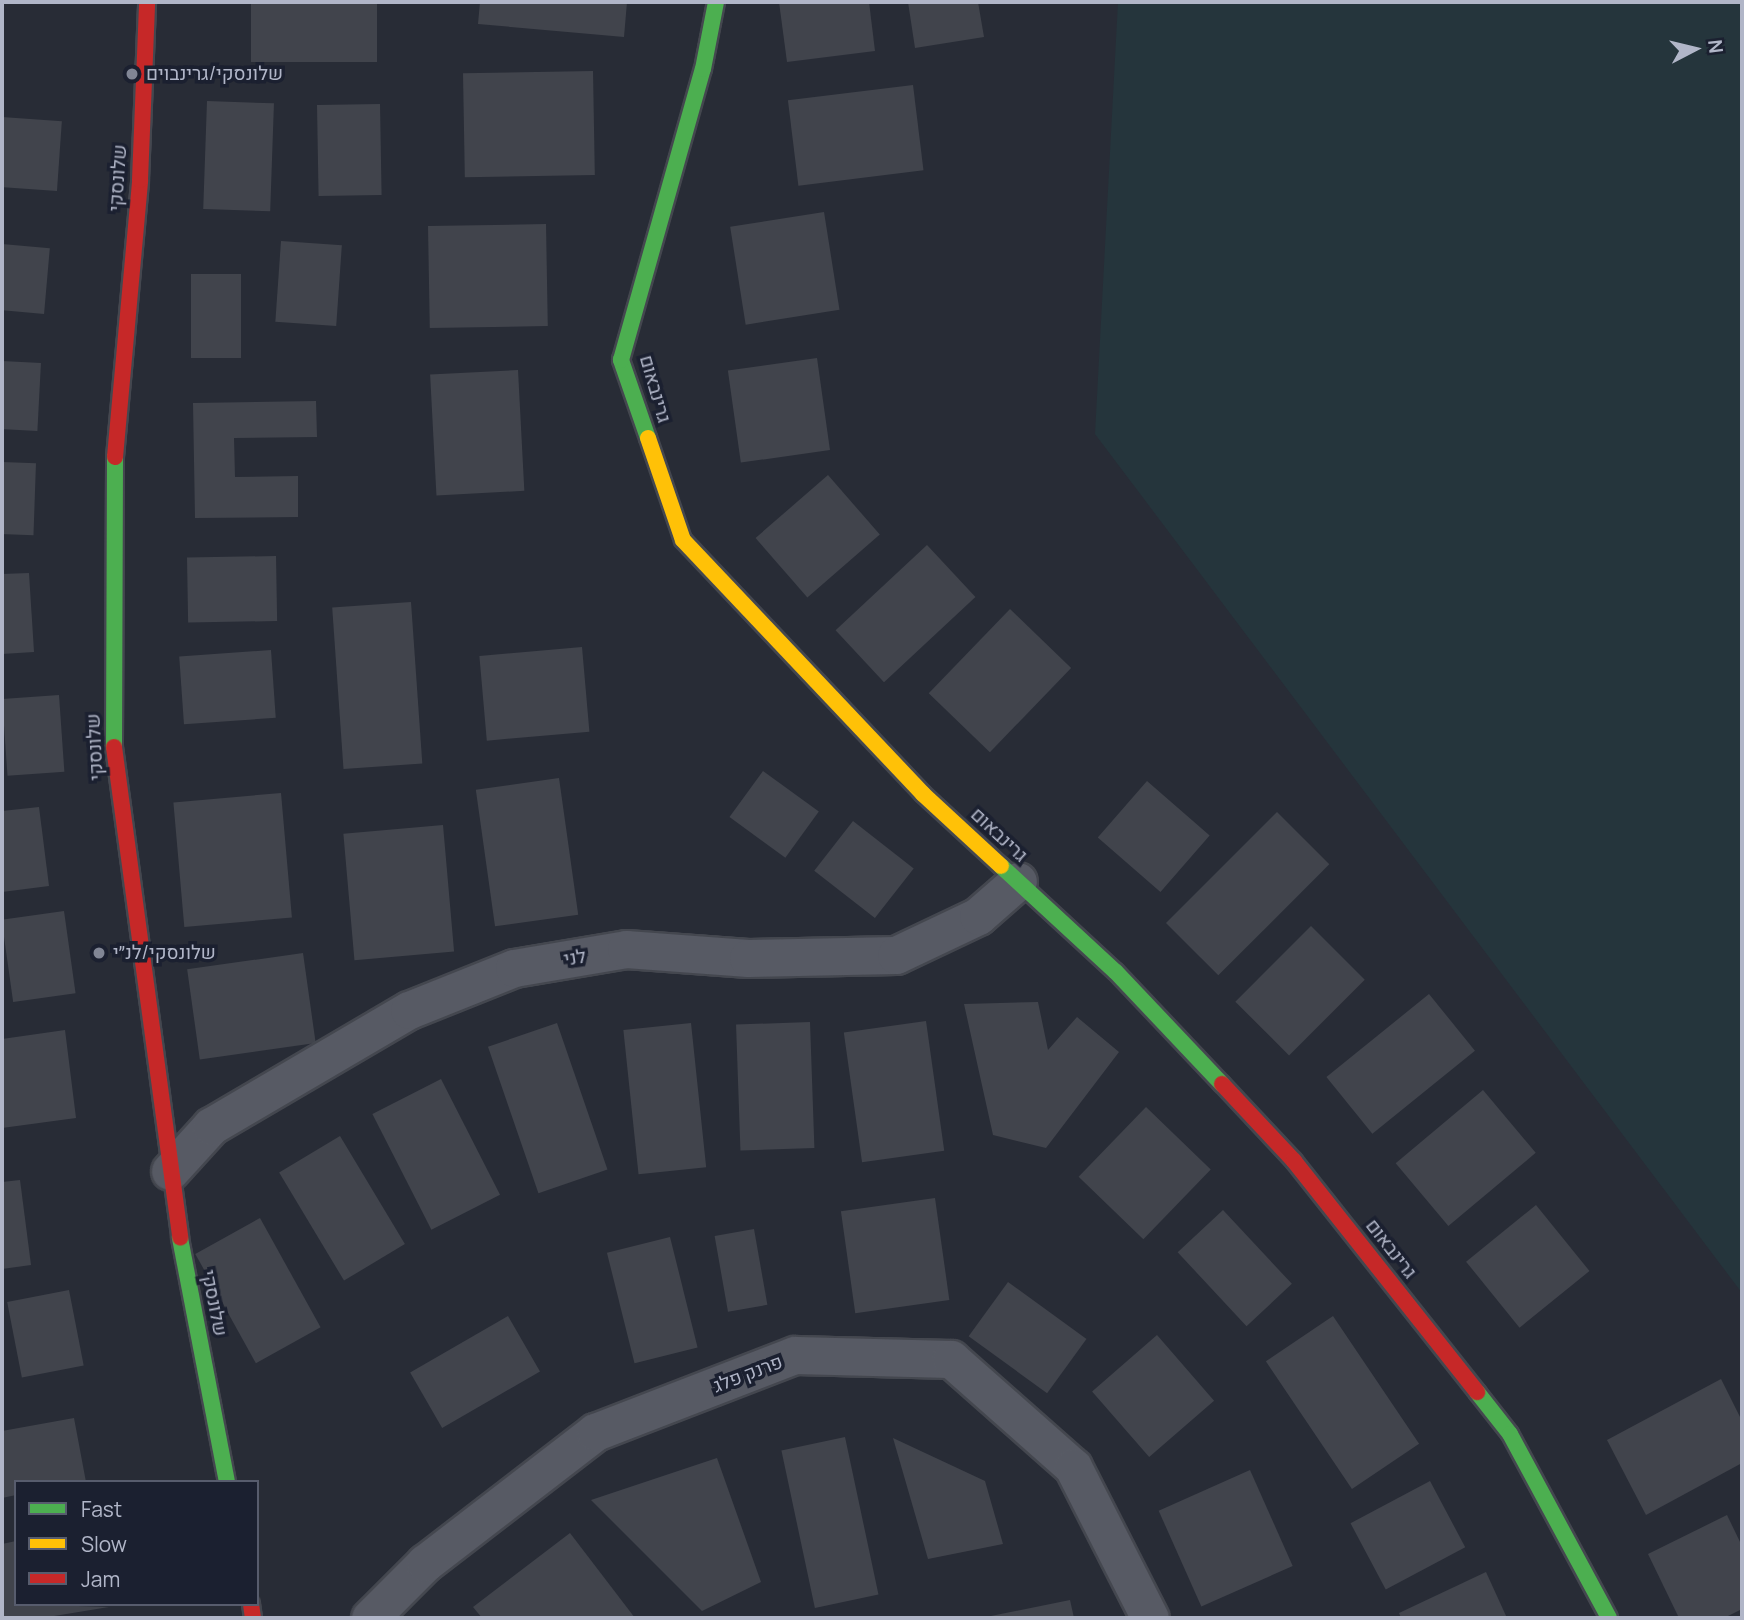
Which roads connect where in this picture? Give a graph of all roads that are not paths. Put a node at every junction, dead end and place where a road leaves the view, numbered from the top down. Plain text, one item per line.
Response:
1 (147, 2) edge
2 (716, 2) edge
3 (1018, 881) junction
4 (170, 1171) junction
5 (227, 1480) edge
6 (370, 1618) edge
7 (1150, 1618) edge
8 (1609, 1618) edge

1 - 4 street, שלונסקי
2 - 3 street, גרינבאום
3 - 4 street, לני
3 - 8 street, גרינבאום
4 - 5 street, שלונסקי
6 - 7 street, פרנק פלג

